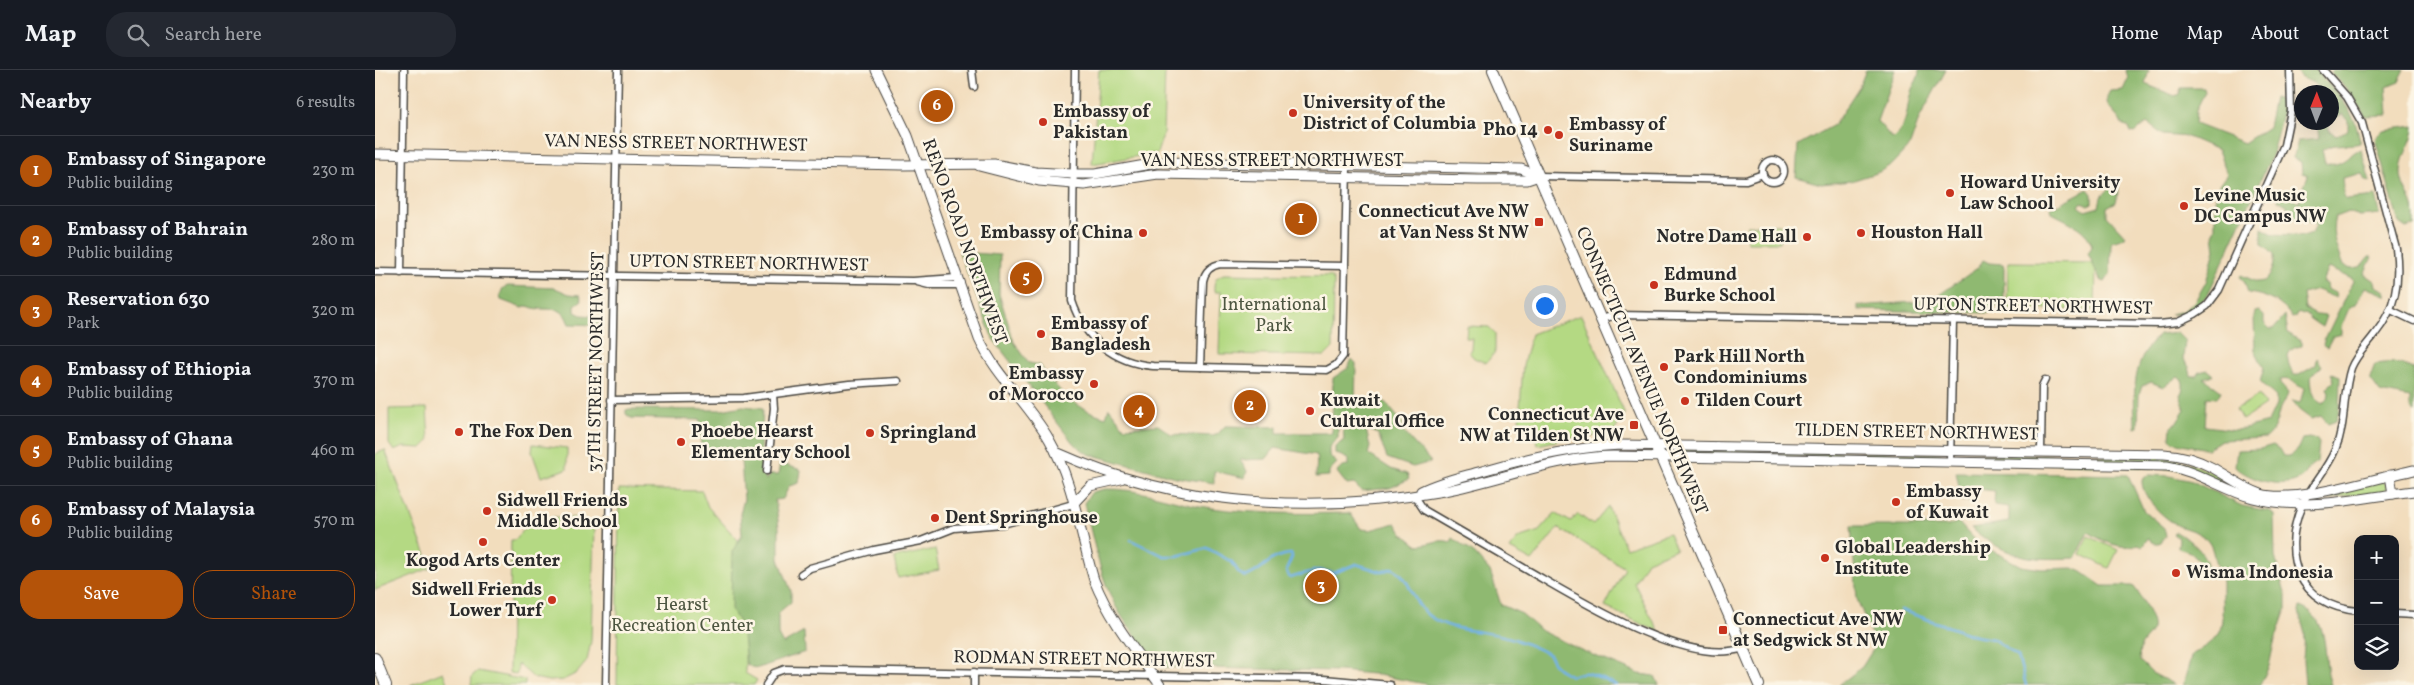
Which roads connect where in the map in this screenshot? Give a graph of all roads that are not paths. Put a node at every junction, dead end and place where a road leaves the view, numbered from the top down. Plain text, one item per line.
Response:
1 (404, 70) edge
2 (618, 70) edge
3 (876, 70) edge
4 (972, 70) edge
5 (1075, 70) edge
6 (1493, 70) edge
7 (2290, 70) edge
8 (2323, 70) edge
9 (974, 87) dead end
10 (375, 154) edge
11 (403, 154) junction
12 (616, 159) junction
13 (917, 164) junction
14 (977, 166) junction
15 (1347, 166) junction
16 (1073, 174) junction
17 (1763, 174) dead end
18 (1539, 176) junction
19 (1346, 178) junction
20 (1073, 185) junction
21 (1345, 266) junction
22 (375, 272) edge
23 (401, 273) junction
24 (614, 277) junction
25 (957, 282) junction
26 (2391, 310) junction
27 (1600, 319) junction
28 (1953, 320) junction
29 (2414, 320) edge
30 (1200, 367) junction
31 (2045, 380) dead end
32 (898, 381) dead end
33 (773, 395) junction
34 (611, 400) junction
35 (1655, 444) junction
36 (1951, 450) junction
37 (2041, 451) junction
38 (1055, 452) junction
39 (1544, 453) junction
40 (1661, 456) junction
41 (1950, 462) junction
42 (1547, 464) junction
43 (2414, 470) edge
44 (767, 471) dead end
45 (2389, 475) junction
46 (1124, 478) junction
47 (2234, 481) junction
48 (2229, 489) junction
49 (2414, 491) edge
50 (2309, 493) junction
51 (2393, 494) junction
52 (1414, 495) junction
53 (1073, 504) junction
54 (2302, 504) junction
55 (801, 574) dead end
56 (2354, 610) edge
57 (2399, 614) edge
58 (2414, 615) edge
59 (1743, 648) junction
60 (375, 658) edge
61 (975, 672) junction
62 (1153, 676) junction
63 (386, 685) edge
64 (606, 685) edge
65 (766, 685) edge
66 (974, 685) edge
67 (1160, 685) edge
68 (1390, 685) edge
69 (1759, 685) edge

1 - 11 street
2 - 12 street, 37TH STREET NORTHWEST
3 - 13 main road, RENO ROAD NORTHWEST
4 - 9 street
5 - 16 street
6 - 18 main road, CONNECTICUT AVENUE NORTHWEST
7 - 28 street, UPTON STREET NORTHWEST
8 - 26 street
10 - 11 main road, VAN NESS STREET NORTHWEST
11 - 12 main road, VAN NESS STREET NORTHWEST
11 - 23 street
12 - 13 main road, VAN NESS STREET NORTHWEST
12 - 24 street, 37TH STREET NORTHWEST
13 - 14 main road, VAN NESS STREET NORTHWEST
13 - 25 main road, RENO ROAD NORTHWEST
14 - 16 main road, VAN NESS STREET NORTHWEST
14 - 20 main road, VAN NESS STREET NORTHWEST
15 - 16 main road, VAN NESS STREET NORTHWEST
15 - 18 main road, VAN NESS STREET NORTHWEST
15 - 19 street
16 - 20 street
17 - 18 street, VAN NESS STREET NORTHWEST
18 - 19 main road, VAN NESS STREET NORTHWEST
18 - 27 main road, CONNECTICUT AVENUE NORTHWEST
19 - 20 main road, VAN NESS STREET NORTHWEST
19 - 21 street
20 - 30 street
21 - 30 street
21 - 30 street
22 - 23 street, UPTON STREET NORTHWEST
23 - 24 street, UPTON STREET NORTHWEST
24 - 25 street, UPTON STREET NORTHWEST
24 - 34 street, 37TH STREET NORTHWEST
25 - 38 main road, RENO ROAD NORTHWEST
26 - 29 street
26 - 50 street
27 - 28 street, UPTON STREET NORTHWEST
27 - 35 main road, CONNECTICUT AVENUE NORTHWEST
28 - 36 street
31 - 37 street
32 - 33 street
33 - 34 street
33 - 44 street
34 - 64 street, 37TH STREET NORTHWEST
35 - 36 main road, TILDEN STREET NORTHWEST
35 - 39 main road, TILDEN STREET NORTHWEST
35 - 40 main road, CONNECTICUT AVENUE NORTHWEST
36 - 37 main road, TILDEN STREET NORTHWEST
36 - 41 street
37 - 47 main road, TILDEN STREET NORTHWEST
38 - 46 main road, TILDEN STREET NORTHWEST
38 - 53 main road, RENO ROAD NORTHWEST
39 - 42 main road
39 - 52 main road, TILDEN STREET NORTHWEST
40 - 41 main road, TILDEN STREET NORTHWEST
40 - 42 main road, TILDEN STREET NORTHWEST
40 - 59 main road, CONNECTICUT AVENUE NORTHWEST
41 - 48 main road, TILDEN STREET NORTHWEST
42 - 52 main road, TILDEN STREET NORTHWEST
43 - 45 main road, TILDEN STREET NORTHWEST
45 - 50 main road, TILDEN STREET NORTHWEST
45 - 51 main road
46 - 52 main road, TILDEN STREET NORTHWEST
46 - 53 main road
47 - 48 main road
47 - 50 main road, TILDEN STREET NORTHWEST
48 - 54 main road, TILDEN STREET NORTHWEST
49 - 51 main road, TILDEN STREET NORTHWEST
50 - 54 street
51 - 54 main road, TILDEN STREET NORTHWEST
52 - 59 street
53 - 55 street
53 - 62 main road, RENO ROAD NORTHWEST
54 - 56 street
57 - 58 street
59 - 69 main road, CONNECTICUT AVENUE NORTHWEST
60 - 63 main road
61 - 62 street, RODMAN STREET NORTHWEST
61 - 65 street, RODMAN STREET NORTHWEST
61 - 66 street
62 - 67 main road, RENO ROAD NORTHWEST
62 - 68 street, RODMAN STREET NORTHWEST

